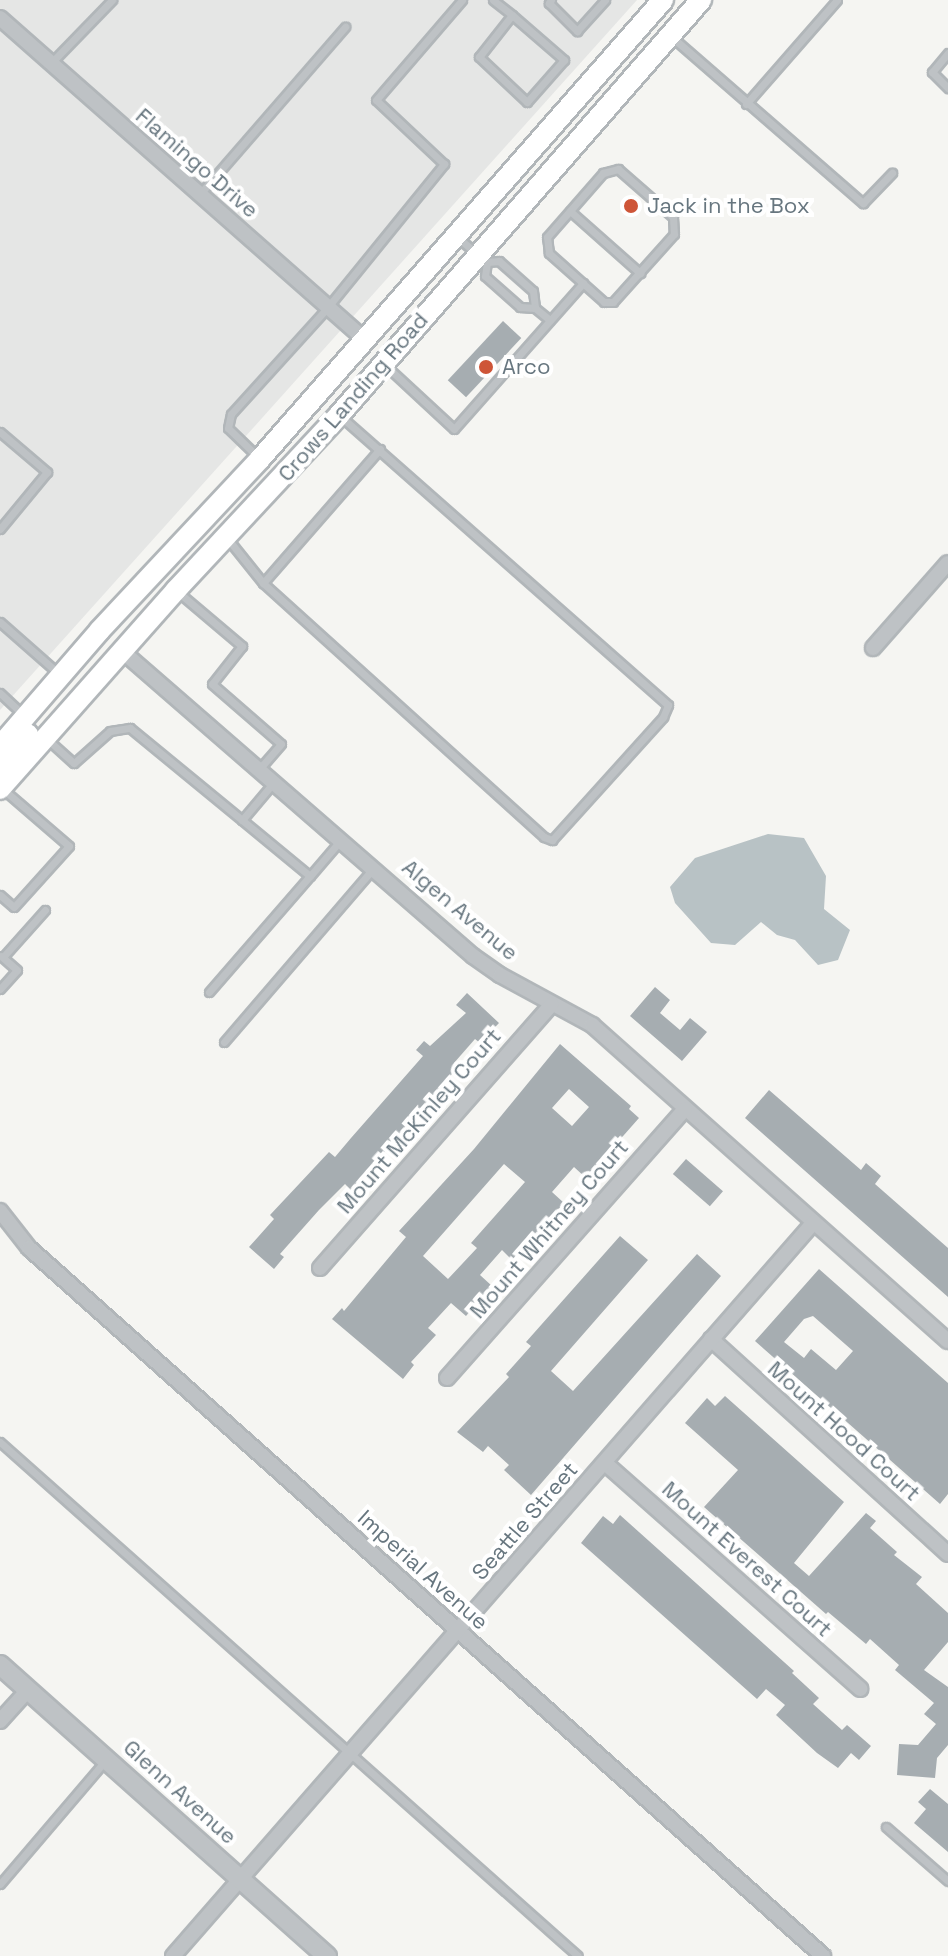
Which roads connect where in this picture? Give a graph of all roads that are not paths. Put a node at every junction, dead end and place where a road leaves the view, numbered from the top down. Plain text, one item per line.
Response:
1 (112, 0) edge
2 (493, 0) edge
3 (551, 0) edge
4 (605, 0) edge
5 (663, 0) edge
6 (701, 0) edge
7 (837, 0) edge
8 (457, 2) edge
9 (512, 15) junction
10 (0, 18) edge
11 (345, 27) dead end
12 (670, 35) junction
13 (948, 53) edge
14 (51, 63) junction
15 (948, 88) edge
16 (746, 104) junction
17 (892, 173) dead end
18 (199, 195) junction
19 (570, 211) junction
20 (456, 236) junction
21 (482, 258) junction
22 (640, 273) junction
23 (583, 283) junction
24 (327, 308) junction
25 (535, 308) junction
26 (550, 320) junction
27 (361, 344) junction
28 (383, 364) junction
29 (339, 415) junction
30 (0, 432) edge
31 (380, 449) junction
32 (260, 459) junction
33 (0, 529) edge
34 (227, 538) junction
35 (168, 558) junction
36 (948, 563) edge
37 (263, 583) junction
38 (176, 590) junction
39 (0, 622) edge
40 (873, 648) dead end
41 (122, 651) junction
42 (61, 675) junction
43 (0, 693) edge
44 (26, 716) junction
45 (46, 738) junction
46 (0, 746) edge
47 (260, 768) junction
48 (275, 781) junction
49 (1, 782) edge
50 (242, 820) junction
51 (342, 839) junction
52 (374, 867) junction
53 (310, 876) junction
54 (0, 895) edge
55 (45, 910) dead end
56 (2, 956) edge
57 (0, 989) edge
58 (209, 992) dead end
59 (552, 1004) junction
60 (224, 1042) dead end
61 (685, 1109) junction
62 (0, 1211) edge
63 (814, 1222) junction
64 (320, 1268) dead end
65 (711, 1339) junction
66 (948, 1341) edge
67 (447, 1378) dead end
68 (0, 1442) edge
69 (605, 1463) junction
70 (948, 1554) edge
71 (457, 1630) junction
72 (0, 1665) edge
73 (860, 1689) dead end
74 (28, 1690) junction
75 (0, 1721) edge
76 (351, 1753) junction
77 (107, 1760) junction
78 (886, 1827) dead end
79 (242, 1879) junction
80 (948, 1881) edge
81 (0, 1884) edge
82 (173, 1956) edge
83 (327, 1956) edge
84 (578, 1956) edge
85 (823, 1956) edge

1 - 14 lane
2 - 9 lane
3 - 4 lane
5 - 20 main road, Crows Landing Road
6 - 12 main road, Crows Landing Road
7 - 16 lane
8 - 24 lane
9 - 9 lane
10 - 14 street, Flamingo Drive
11 - 18 lane
12 - 16 lane
12 - 21 main road, Crows Landing Road
13 - 15 lane
14 - 18 street, Flamingo Drive
16 - 17 lane
18 - 24 street, Flamingo Drive
19 - 22 lane
19 - 22 lane
19 - 23 lane
20 - 21 lane
20 - 27 main road, Crows Landing Road
21 - 25 lane
21 - 25 lane
21 - 28 main road, Crows Landing Road
22 - 23 lane
23 - 26 lane
24 - 27 street, Flamingo Drive
24 - 32 lane
25 - 26 lane
26 - 28 lane
27 - 29 main road
27 - 32 main road, Crows Landing Road
28 - 29 main road, Crows Landing Road
29 - 31 lane
29 - 34 main road, Crows Landing Road
30 - 33 lane
31 - 37 lane
31 - 37 lane
32 - 35 main road, Crows Landing Road
34 - 37 lane
34 - 38 main road, Crows Landing Road
35 - 41 main road
35 - 42 main road, Crows Landing Road
36 - 40 street
38 - 41 main road, Crows Landing Road
38 - 47 lane
39 - 42 lane
41 - 45 main road, Crows Landing Road
41 - 47 street, Algen Avenue
42 - 44 main road, Crows Landing Road
42 - 49 main road
43 - 44 lane
44 - 46 main road, Crows Landing Road
45 - 49 main road, Crows Landing Road
45 - 50 lane
47 - 48 street, Algen Avenue
48 - 50 lane
48 - 51 street, Algen Avenue
49 - 54 lane
50 - 53 lane
51 - 52 street, Algen Avenue
51 - 53 lane
52 - 59 street, Algen Avenue
52 - 60 lane
53 - 58 lane
55 - 56 lane
56 - 57 lane
59 - 61 street, Algen Avenue
59 - 64 street, Mount McKinley Court
61 - 63 street, Algen Avenue
61 - 67 street, Mount Whitney Court
62 - 71 street, Imperial Avenue
63 - 65 street, Seattle Street
63 - 66 street, Algen Avenue
65 - 69 street, Seattle Street
65 - 70 street, Mount Hood Court
68 - 76 lane
69 - 71 street, Seattle Street
69 - 73 street, Mount Everest Court
71 - 76 street, Seattle Street
71 - 85 street, Imperial Avenue
72 - 74 street, Glenn Avenue
74 - 75 street
74 - 77 street, Glenn Avenue
76 - 79 street, Seattle Street
76 - 84 lane
77 - 79 street, Glenn Avenue
77 - 81 lane
78 - 80 lane
79 - 82 street, Seattle Street
79 - 83 street, Glenn Avenue

